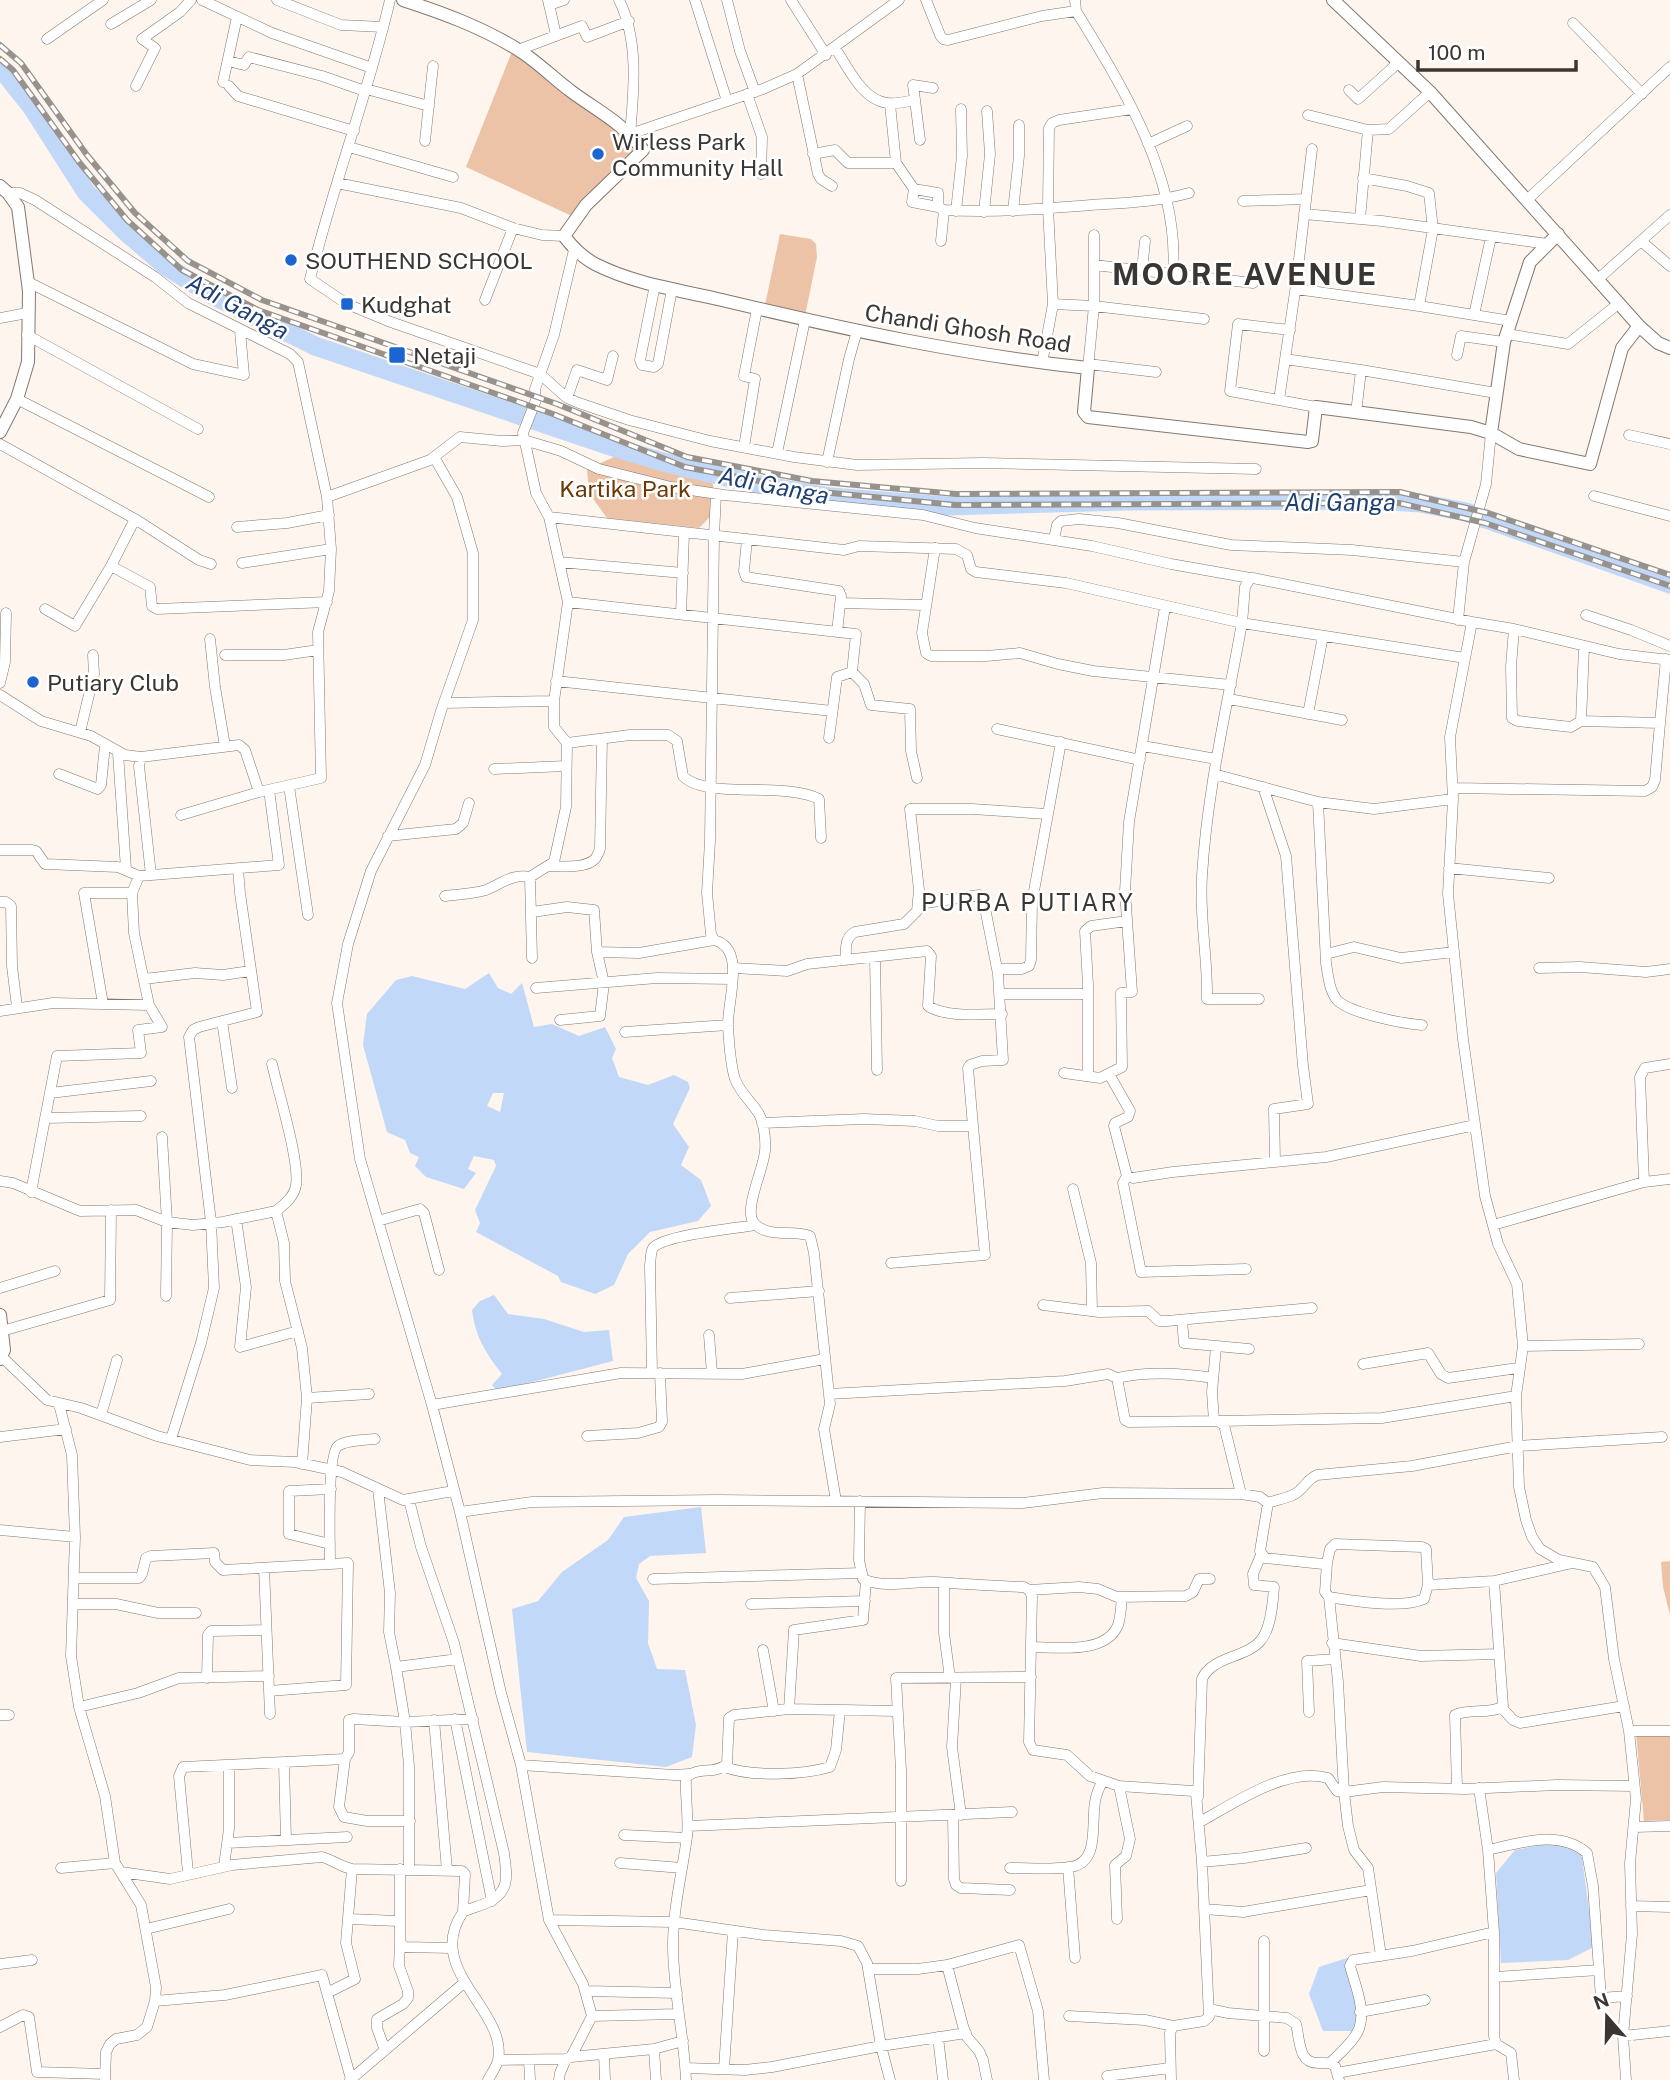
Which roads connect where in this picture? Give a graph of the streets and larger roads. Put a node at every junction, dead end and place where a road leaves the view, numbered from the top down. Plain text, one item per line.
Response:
1 (103, 0) edge
2 (150, 0) edge
3 (191, 0) edge
4 (202, 0) edge
5 (277, 0) edge
6 (390, 0) edge
7 (403, 0) edge
8 (564, 0) edge
9 (619, 0) edge
10 (695, 0) edge
11 (727, 0) edge
12 (791, 0) edge
13 (898, 0) edge
14 (926, 0) edge
15 (1074, 0) edge
16 (1333, 0) edge
17 (548, 3) edge
18 (1076, 11) junction
19 (237, 17) junction
20 (629, 21) junction
21 (111, 23) dead end
22 (1573, 23) dead end
23 (383, 27) junction
24 (555, 35) junction
25 (47, 39) dead end
26 (518, 50) junction
27 (830, 51) junction
28 (228, 61) junction
29 (1399, 62) junction
30 (433, 66) dead end
31 (1670, 67) edge
32 (372, 68) junction
33 (797, 74) junction
34 (136, 86) dead end
35 (933, 88) dead end
36 (366, 90) junction
37 (1349, 90) dead end
38 (1430, 92) junction
39 (751, 93) junction
40 (1642, 94) junction
41 (915, 100) junction
42 (727, 101) junction
43 (890, 104) junction
44 (429, 106) junction
45 (961, 109) dead end
46 (1132, 109) junction
47 (987, 111) dead end
48 (1308, 115) dead end
49 (1019, 125) dead end
50 (1187, 126) dead end
51 (1367, 130) junction
52 (354, 131) junction
53 (630, 134) junction
54 (920, 140) dead end
55 (425, 141) dead end
56 (1148, 144) junction
57 (349, 147) junction
58 (1312, 149) dead end
59 (814, 155) junction
60 (896, 163) junction
61 (761, 173) dead end
62 (453, 177) dead end
63 (1363, 178) junction
64 (337, 183) junction
65 (832, 186) dead end
66 (4, 189) edge
67 (1189, 193) dead end
68 (1166, 199) junction
69 (1306, 199) junction
70 (1528, 199) junction
71 (1243, 201) dead end
72 (1048, 208) junction
73 (941, 209) junction
74 (956, 211) junction
75 (1013, 211) junction
76 (984, 212) junction
77 (1304, 214) junction
78 (1670, 215) edge
79 (1360, 219) junction
80 (513, 228) junction
81 (1433, 229) junction
82 (1558, 234) junction
83 (1094, 235) dead end
84 (564, 236) junction
85 (1491, 237) junction
86 (941, 241) dead end
87 (1144, 241) dead end
88 (1642, 241) junction
89 (1548, 244) junction
90 (575, 250) junction
91 (1094, 265) junction
92 (1670, 266) edge
93 (1142, 270) junction
94 (1173, 274) junction
95 (1597, 280) junction
96 (27, 282) junction
97 (1253, 284) dead end
98 (655, 285) junction
99 (672, 289) junction
100 (1296, 289) junction
101 (485, 300) dead end
102 (1053, 304) junction
103 (1618, 304) junction
104 (1094, 306) junction
105 (1419, 306) junction
106 (757, 309) junction
107 (27, 313) junction
108 (1475, 315) junction
109 (0, 318) edge
110 (1204, 319) dead end
111 (805, 320) junction
112 (1639, 326) junction
113 (1290, 330) junction
114 (240, 331) junction
115 (857, 331) junction
116 (1507, 332) junction
117 (27, 335) junction
118 (1670, 348) edge
119 (1457, 355) dead end
120 (613, 356) dead end
121 (1285, 359) junction
122 (1042, 363) junction
123 (1088, 366) junction
124 (1360, 370) junction
125 (1156, 372) dead end
126 (540, 374) junction
127 (1496, 393) junction
128 (567, 398) junction
129 (17, 399) junction
130 (1279, 400) junction
131 (1316, 407) junction
132 (1356, 413) junction
133 (198, 429) dead end
134 (0, 432) edge
135 (1491, 433) junction
136 (1629, 435) dead end
137 (524, 437) junction
138 (0, 444) edge
139 (1670, 444) edge
140 (744, 447) junction
141 (778, 453) junction
142 (432, 459) junction
143 (827, 462) junction
144 (1256, 469) dead end
145 (716, 494) junction
146 (1594, 496) dead end
147 (209, 497) dead end
148 (327, 497) junction
149 (328, 515) junction
150 (1670, 516) edge
151 (549, 517) junction
152 (135, 519) junction
153 (237, 527) dead end
154 (684, 533) junction
155 (713, 536) junction
156 (747, 539) junction
157 (1054, 539) junction
158 (936, 548) junction
159 (331, 550) junction
160 (559, 562) junction
161 (1464, 562) junction
162 (242, 563) dead end
163 (211, 564) dead end
164 (111, 566) junction
165 (682, 573) junction
166 (1250, 578) junction
167 (327, 602) junction
168 (568, 602) junction
169 (841, 603) junction
170 (925, 605) junction
171 (1165, 607) junction
172 (45, 609) dead end
173 (6, 613) dead end
174 (681, 614) junction
175 (1586, 615) dead end
176 (713, 618) junction
177 (1458, 620) junction
178 (1472, 622) junction
179 (1242, 623) junction
180 (1514, 629) junction
181 (837, 632) junction
182 (1323, 636) junction
183 (210, 639) dead end
184 (1670, 646) edge
185 (1584, 647) junction
186 (318, 650) junction
187 (93, 655) dead end
188 (225, 655) dead end
189 (1465, 658) junction
190 (1668, 659) edge
191 (852, 672) junction
192 (1153, 677) junction
193 (556, 681) junction
194 (0, 683) edge
195 (1231, 685) junction
196 (0, 695) edge
197 (712, 699) junction
198 (1228, 699) junction
199 (554, 701) junction
200 (444, 703) junction
201 (832, 711) junction
202 (1308, 714) junction
203 (1664, 719) edge
204 (1342, 720) dead end
205 (1581, 721) junction
206 (997, 729) dead end
207 (80, 732) junction
208 (602, 738) junction
209 (829, 738) dead end
210 (1061, 742) junction
211 (566, 743) junction
212 (105, 745) junction
213 (225, 746) junction
214 (1143, 746) junction
215 (118, 753) junction
216 (141, 757) junction
217 (1216, 759) junction
218 (1140, 760) junction
219 (566, 766) junction
220 (494, 769) dead end
221 (59, 774) dead end
222 (1214, 774) junction
223 (917, 778) dead end
224 (289, 786) junction
225 (1263, 787) junction
226 (711, 788) junction
227 (264, 791) junction
228 (1453, 793) junction
229 (1318, 802) junction
230 (469, 803) dead end
231 (1047, 814) junction
232 (181, 815) dead end
233 (388, 836) junction
234 (821, 838) dead end
235 (0, 850) edge
236 (548, 866) junction
237 (1449, 868) junction
238 (126, 869) junction
239 (238, 869) junction
240 (151, 875) junction
241 (139, 876) junction
242 (530, 877) junction
243 (1549, 878) dead end
244 (132, 893) junction
245 (445, 896) dead end
246 (0, 902) edge
247 (919, 904) junction
248 (532, 912) junction
249 (309, 915) dead end
250 (1127, 921) junction
251 (714, 940) junction
252 (597, 951) junction
253 (1454, 952) junction
254 (1326, 954) junction
255 (532, 958) dead end
256 (875, 958) junction
257 (846, 960) junction
258 (1539, 968) dead end
259 (997, 969) junction
260 (1670, 969) edge
261 (250, 971) junction
262 (733, 973) junction
263 (144, 979) junction
264 (604, 983) junction
265 (536, 988) dead end
266 (1000, 994) junction
267 (1087, 994) junction
268 (1259, 999) dead end
269 (103, 1004) junction
270 (149, 1005) junction
271 (17, 1007) junction
272 (0, 1011) edge
273 (1002, 1014) junction
274 (560, 1020) dead end
275 (222, 1021) junction
276 (728, 1025) junction
277 (1422, 1025) dead end
278 (625, 1032) dead end
279 (272, 1064) dead end
280 (1670, 1064) edge
281 (877, 1070) dead end
282 (1065, 1073) dead end
283 (1109, 1074) junction
284 (1088, 1076) junction
285 (151, 1081) dead end
286 (232, 1088) dead end
287 (50, 1093) junction
288 (141, 1116) dead end
289 (46, 1118) junction
290 (762, 1123) junction
291 (1475, 1125) junction
292 (973, 1126) junction
293 (162, 1137) dead end
294 (1275, 1162) junction
295 (1127, 1177) junction
296 (1670, 1179) edge
297 (0, 1181) edge
298 (1644, 1182) junction
299 (1073, 1189) dead end
300 (31, 1192) junction
301 (111, 1210) junction
302 (276, 1211) junction
303 (236, 1219) junction
304 (378, 1221) junction
305 (167, 1222) junction
306 (211, 1222) junction
307 (756, 1225) junction
308 (1493, 1225) junction
309 (891, 1263) dead end
310 (1246, 1269) dead end
311 (55, 1270) dead end
312 (439, 1270) dead end
313 (0, 1288) edge
314 (819, 1291) junction
315 (166, 1296) dead end
316 (730, 1298) dead end
317 (1043, 1305) dead end
318 (1312, 1308) dead end
319 (1092, 1311) junction
320 (0, 1315) edge
321 (1181, 1320) junction
322 (2, 1331) junction
323 (298, 1331) junction
324 (709, 1335) dead end
325 (1639, 1344) dead end
326 (1523, 1346) junction
327 (1216, 1347) junction
328 (1250, 1349) dead end
329 (1, 1358) edge
330 (825, 1359) junction
331 (117, 1360) dead end
332 (1363, 1364) dead end
333 (1518, 1368) junction
334 (656, 1373) junction
335 (712, 1373) junction
336 (1117, 1378) junction
337 (1213, 1378) junction
338 (369, 1394) dead end
339 (829, 1394) junction
340 (1516, 1396) junction
341 (307, 1398) junction
342 (59, 1404) junction
343 (432, 1405) junction
344 (101, 1415) junction
345 (1216, 1421) junction
346 (66, 1429) junction
347 (587, 1436) dead end
348 (0, 1437) edge
349 (1662, 1437) dead end
350 (171, 1439) junction
351 (375, 1439) dead end
352 (1518, 1446) junction
353 (302, 1464) junction
354 (331, 1469) junction
355 (331, 1489) junction
356 (378, 1489) junction
357 (453, 1491) junction
358 (1241, 1494) junction
359 (409, 1500) junction
360 (836, 1501) junction
361 (860, 1501) junction
362 (1268, 1503) junction
363 (460, 1512) junction
364 (0, 1530) edge
365 (75, 1537) junction
366 (330, 1544) junction
367 (1261, 1555) junction
368 (1327, 1563) junction
369 (1572, 1563) junction
370 (330, 1564) junction
371 (264, 1568) junction
372 (864, 1576) junction
373 (74, 1578) junction
374 (653, 1579) dead end
375 (1210, 1579) dead end
376 (1494, 1581) junction
377 (944, 1583) junction
378 (1428, 1585) junction
379 (1029, 1590) junction
380 (1122, 1597) junction
381 (1329, 1597) junction
382 (865, 1601) junction
383 (73, 1604) junction
384 (751, 1604) dead end
385 (196, 1613) dead end
386 (266, 1630) junction
387 (1332, 1643) junction
388 (1031, 1647) junction
389 (763, 1650) dead end
390 (1499, 1654) junction
391 (458, 1658) junction
392 (1335, 1659) junction
393 (396, 1667) junction
394 (269, 1676) junction
395 (1031, 1677) junction
396 (206, 1678) junction
397 (953, 1678) junction
398 (269, 1691) junction
399 (79, 1706) junction
400 (1624, 1706) junction
401 (1502, 1708) junction
402 (789, 1709) junction
403 (840, 1710) junction
404 (774, 1711) junction
405 (897, 1712) junction
406 (1309, 1712) dead end
407 (270, 1714) dead end
408 (455, 1719) junction
409 (473, 1719) junction
410 (434, 1720) junction
411 (405, 1722) junction
412 (1629, 1731) junction
413 (1670, 1731) edge
414 (345, 1759) junction
415 (284, 1763) junction
416 (521, 1765) junction
417 (229, 1766) junction
418 (725, 1767) junction
419 (689, 1773) junction
420 (1102, 1782) junction
421 (1119, 1786) junction
422 (1634, 1786) junction
423 (1457, 1788) junction
424 (1479, 1788) junction
425 (1344, 1793) junction
426 (1198, 1797) junction
427 (1012, 1812) dead end
428 (957, 1815) junction
429 (900, 1817) junction
430 (410, 1821) junction
431 (1200, 1822) junction
432 (688, 1826) junction
433 (1670, 1826) edge
434 (1635, 1827) junction
435 (624, 1835) dead end
436 (347, 1837) dead end
437 (687, 1838) junction
438 (286, 1840) junction
439 (227, 1843) junction
440 (1306, 1848) dead end
441 (1488, 1850) junction
442 (1202, 1862) junction
443 (620, 1863) dead end
444 (224, 1866) junction
445 (118, 1867) junction
446 (1068, 1867) junction
447 (61, 1868) dead end
448 (682, 1868) junction
449 (1010, 1868) dead end
450 (352, 1869) junction
451 (404, 1869) junction
452 (447, 1870) junction
453 (188, 1874) junction
454 (901, 1881) dead end
455 (1010, 1890) dead end
456 (1371, 1890) junction
457 (492, 1901) junction
458 (1631, 1906) junction
459 (1670, 1906) edge
460 (229, 1909) dead end
461 (1205, 1909) junction
462 (463, 1912) junction
463 (349, 1919) junction
464 (1117, 1919) dead end
465 (549, 1920) junction
466 (398, 1921) junction
467 (674, 1922) junction
468 (146, 1929) junction
469 (733, 1931) junction
470 (1494, 1932) junction
471 (1264, 1941) dead end
472 (400, 1943) junction
473 (451, 1948) junction
474 (1381, 1956) junction
475 (1075, 1958) dead end
476 (32, 1960) dead end
477 (0, 1965) edge
478 (947, 1965) junction
479 (869, 1969) junction
480 (1599, 1970) junction
481 (1496, 1977) junction
482 (467, 1986) junction
483 (585, 1991) junction
484 (327, 1993) junction
485 (677, 1993) junction
486 (1627, 1996) junction
487 (1425, 2000) dead end
488 (155, 2001) junction
489 (1209, 2009) junction
490 (1360, 2012) junction
491 (678, 2014) junction
492 (1069, 2016) dead end
493 (1263, 2016) junction
494 (592, 2017) junction
495 (1172, 2026) junction
496 (0, 2027) edge
497 (1670, 2031) edge
498 (966, 2033) junction
499 (1623, 2036) junction
500 (938, 2037) junction
501 (682, 2041) junction
502 (1496, 2044) junction
503 (881, 2046) junction
504 (654, 2049) junction
505 (385, 2050) junction
506 (1264, 2051) dead end
507 (604, 2054) junction
508 (565, 2059) junction
509 (498, 2060) junction
510 (532, 2060) junction
511 (1330, 2063) junction
512 (686, 2068) junction
513 (1170, 2068) junction
514 (724, 2069) junction
515 (1107, 2076) dead end
516 (105, 2077) edge
517 (1338, 2077) edge
518 (350, 2080) edge
519 (488, 2080) edge
520 (530, 2080) edge
521 (559, 2080) edge
522 (605, 2080) edge
523 (656, 2080) edge
524 (686, 2080) edge
525 (890, 2080) edge
526 (943, 2080) edge
527 (987, 2080) edge
528 (1044, 2080) edge
529 (1171, 2080) edge
530 (1514, 2080) edge
531 (1626, 2080) edge

1 - 25 street
2 - 21 street
3 - 34 street
4 - 19 street
5 - 23 street
6 - 23 street
7 - 26 street
8 - 17 street
9 - 20 street
10 - 42 street
11 - 39 street
12 - 27 street
13 - 27 street
14 - 18 street
15 - 18 street
16 - 29 street
17 - 24 street
18 - 46 street
19 - 28 street
19 - 32 street
20 - 24 street
20 - 53 street
22 - 40 street
23 - 32 street
24 - 26 street
26 - 53 street
27 - 33 street
27 - 43 street
28 - 36 street
28 - 52 street
29 - 37 street
29 - 38 street
30 - 44 street
31 - 40 street
32 - 36 street
33 - 39 street
33 - 59 street
35 - 41 street
36 - 44 street
36 - 52 street
38 - 51 street
38 - 70 street
39 - 42 street
39 - 61 street
40 - 70 street
41 - 43 street
41 - 54 street
42 - 53 street
43 - 60 street
44 - 55 street
45 - 74 street
46 - 56 street
46 - 72 street
47 - 76 street
48 - 51 street
49 - 75 street
50 - 56 street
51 - 63 street
52 - 57 street
53 - 84 street
56 - 68 street
57 - 62 street
57 - 64 street
58 - 69 street
59 - 60 street
59 - 65 street
60 - 73 street
63 - 79 street
63 - 81 street
64 - 80 street
64 - 126 street
66 - 96 street
66 - 114 street
67 - 68 street
68 - 72 street
68 - 94 street
69 - 71 street
69 - 77 street
70 - 82 street
72 - 75 street
72 - 102 street
73 - 74 street
73 - 86 street
74 - 76 street
75 - 76 street
77 - 79 street
77 - 100 street
78 - 88 street
79 - 81 street
80 - 84 street
80 - 101 street
81 - 85 street
81 - 105 street
82 - 89 street
82 - 95 street
83 - 91 street
84 - 90 street, Chandi Ghosh Road
85 - 89 street
85 - 108 street
87 - 93 street
88 - 92 street
88 - 95 street
89 - 116 street
90 - 98 street, Chandi Ghosh Road
90 - 126 street
91 - 93 street
91 - 104 street
93 - 94 street
94 - 97 street
95 - 103 street
96 - 107 street
96 - 114 street
98 - 99 street, Chandi Ghosh Road
98 - 99 street
99 - 106 street, Chandi Ghosh Road
100 - 105 street
100 - 113 street
102 - 104 street
102 - 122 street
103 - 112 street
103 - 116 street
104 - 110 street
104 - 123 street
105 - 108 street
106 - 111 street, Chandi Ghosh Road
106 - 140 street
107 - 109 street
107 - 117 street
108 - 116 street
111 - 115 street, Chandi Ghosh Road
111 - 141 street
112 - 118 street
112 - 135 street
113 - 121 street
113 - 130 street
114 - 148 street
115 - 122 street, Chandi Ghosh Road
115 - 143 street
116 - 119 street
116 - 127 street
117 - 129 street
117 - 133 street
120 - 128 street
121 - 124 street
121 - 130 street
122 - 123 street, Chandi Ghosh Road
123 - 125 street
123 - 131 street, Chandi Ghosh Road
124 - 127 street
124 - 132 street
126 - 128 street
126 - 137 street
127 - 135 street
128 - 140 street
129 - 134 street
129 - 147 street
130 - 131 street
131 - 132 street
132 - 135 street
135 - 161 street
136 - 139 street
137 - 142 street
137 - 145 street
137 - 151 street
138 - 152 street
140 - 141 street
141 - 143 street
142 - 148 street
142 - 200 street
143 - 144 street
145 - 155 street
145 - 157 street
146 - 150 street
148 - 149 street
149 - 153 street
149 - 159 street
151 - 154 street
151 - 160 street
152 - 163 street
152 - 164 street
154 - 155 street
154 - 165 street
155 - 156 street
155 - 176 street
156 - 158 street
156 - 169 street
157 - 161 street
157 - 166 street
158 - 170 street
158 - 171 street
159 - 162 street
159 - 167 street
160 - 165 street
160 - 168 street
161 - 177 street
164 - 167 street
164 - 172 street
165 - 174 street
166 - 177 street
166 - 179 street
167 - 186 street
168 - 174 street
168 - 193 street
169 - 170 street
169 - 181 street
170 - 192 street
171 - 179 street
171 - 192 street
173 - 194 street
174 - 176 street
175 - 184 street
176 - 181 street
176 - 197 street
177 - 178 street
178 - 180 street
178 - 189 street
179 - 182 street
179 - 195 street
180 - 185 street
180 - 205 street
181 - 191 street
182 - 189 street
182 - 202 street
183 - 213 street
185 - 190 street
185 - 205 street
186 - 188 street
186 - 224 street
187 - 207 street
189 - 228 street
190 - 203 street
191 - 201 street
191 - 223 street
192 - 195 street
192 - 214 street
193 - 197 street
193 - 199 street
195 - 198 street
196 - 207 street
197 - 201 street
197 - 226 street
198 - 202 street
198 - 217 street
199 - 200 street
199 - 211 street
200 - 233 street
201 - 209 street
202 - 204 street
203 - 205 street
203 - 228 street
206 - 210 street
207 - 212 street
208 - 211 street
208 - 226 street
208 - 236 street
210 - 218 street
210 - 231 street
211 - 219 street
212 - 215 street
212 - 221 street
213 - 216 street
213 - 227 street
214 - 217 street
214 - 218 street
215 - 216 street
215 - 238 street
216 - 240 street
217 - 222 street
218 - 250 street
219 - 220 street
219 - 236 street
222 - 225 street
222 - 268 street
224 - 227 street
224 - 249 street
225 - 229 street
225 - 294 street
226 - 234 street
226 - 251 street
227 - 232 street
227 - 239 street
228 - 229 street
228 - 237 street
229 - 254 street
230 - 233 street
231 - 247 street
231 - 259 street
233 - 304 street
235 - 238 street
236 - 242 street
237 - 243 street
237 - 253 street
238 - 241 street
239 - 240 street
239 - 261 street
240 - 241 street
241 - 244 street
242 - 245 street
242 - 248 street
244 - 263 street
244 - 269 street
246 - 271 street
247 - 257 street
247 - 259 street
248 - 252 street
248 - 255 street
250 - 267 street
250 - 283 street
251 - 252 street
251 - 262 street
252 - 264 street
253 - 254 street
253 - 291 street
254 - 277 street
256 - 257 street
256 - 273 street
256 - 281 street
257 - 262 street
258 - 260 street
259 - 266 street
261 - 263 street
261 - 275 street
262 - 264 street
262 - 276 street
263 - 270 street
264 - 265 street
264 - 274 street
266 - 267 street
266 - 273 street
267 - 284 street
269 - 270 street
269 - 271 street
270 - 287 street
271 - 272 street
273 - 292 street
275 - 286 street
275 - 306 street
276 - 278 street
276 - 290 street
279 - 302 street
280 - 298 street
282 - 284 street
283 - 284 street
283 - 295 street
285 - 287 street
287 - 289 street
288 - 289 street
289 - 300 street
290 - 292 street
290 - 307 street
291 - 294 street
291 - 308 street
292 - 309 street
293 - 305 street
294 - 295 street
295 - 310 street
296 - 298 street
297 - 300 street
298 - 308 street
299 - 319 street
300 - 301 street
301 - 305 street
301 - 322 street
302 - 303 street
302 - 323 street
303 - 306 street
303 - 323 street
304 - 312 street
304 - 343 street
305 - 306 street
305 - 315 street
306 - 350 street
307 - 314 street
307 - 334 street
308 - 326 street
311 - 313 street
314 - 316 street
314 - 330 street
317 - 319 street
318 - 321 street
319 - 321 street
320 - 322 street
321 - 327 street
322 - 329 street
323 - 341 street
324 - 335 street
325 - 326 street
326 - 333 street
327 - 328 street
327 - 337 street
329 - 342 street
330 - 335 street
330 - 339 street
331 - 344 street
332 - 333 street
333 - 340 street
334 - 335 street
334 - 343 street
334 - 347 street
336 - 337 street
336 - 339 street
336 - 345 street
337 - 345 street
338 - 341 street
339 - 360 street
340 - 345 street
340 - 352 street
341 - 353 street
342 - 344 street
342 - 346 street
343 - 357 street
344 - 350 street
345 - 358 street
346 - 348 street
346 - 365 street
349 - 352 street
350 - 353 street
351 - 354 street
352 - 362 street
352 - 369 street
353 - 354 street
354 - 355 street
354 - 356 street
355 - 366 street
355 - 366 street
356 - 359 street
356 - 393 street
357 - 359 street
357 - 363 street
358 - 361 street
358 - 362 street
359 - 391 street
360 - 361 street
360 - 363 street
361 - 372 street
362 - 367 street
363 - 416 street
364 - 365 street
365 - 373 street
366 - 370 street
367 - 368 street
367 - 426 street
368 - 378 street
368 - 381 street
369 - 376 street
369 - 400 street
370 - 371 street
370 - 398 street
371 - 373 street
371 - 386 street
372 - 374 street
372 - 377 street
372 - 382 street
373 - 383 street
375 - 380 street
376 - 378 street
376 - 390 street
377 - 379 street
377 - 397 street
378 - 381 street
379 - 380 street
379 - 388 street
380 - 388 street
381 - 387 street
382 - 384 street
382 - 402 street
383 - 385 street
383 - 399 street
386 - 394 street
386 - 396 street
387 - 390 street
387 - 392 street
388 - 395 street
389 - 404 street
390 - 401 street
391 - 393 street
391 - 409 street
392 - 406 street
392 - 425 street
393 - 411 street
394 - 396 street
394 - 398 street
395 - 397 street
395 - 420 street
396 - 399 street
397 - 405 street
397 - 428 street
398 - 407 street
399 - 445 street
400 - 401 street
400 - 412 street
401 - 423 street
402 - 403 street
402 - 404 street
403 - 405 street
403 - 418 street
404 - 418 street
405 - 429 street
408 - 409 street
408 - 410 street
408 - 457 street
409 - 457 street
410 - 411 street
410 - 452 street
411 - 414 street
411 - 430 street
412 - 413 street
412 - 422 street
414 - 415 street
414 - 430 street
415 - 417 street
415 - 438 street
416 - 419 street
416 - 465 street
417 - 439 street
417 - 453 street
418 - 419 street
419 - 432 street
420 - 421 street
420 - 446 street
421 - 426 street
421 - 464 street
422 - 424 street
422 - 434 street
423 - 424 street
423 - 425 street
424 - 441 street
425 - 431 street
425 - 456 street
426 - 431 street
427 - 428 street
428 - 429 street
428 - 455 street
429 - 432 street
429 - 454 street
430 - 451 street
431 - 442 street
432 - 437 street
433 - 434 street
434 - 458 street
435 - 437 street
436 - 438 street
437 - 448 street
438 - 439 street
439 - 444 street
440 - 442 street
441 - 470 street
441 - 480 street
442 - 461 street
443 - 448 street
444 - 450 street
444 - 453 street
445 - 447 street
445 - 453 street
445 - 468 street
446 - 449 street
446 - 475 street
448 - 467 street
450 - 451 street
450 - 463 street
451 - 452 street
451 - 466 street
452 - 462 street
456 - 461 street
456 - 474 street
457 - 462 street
458 - 459 street
458 - 486 street
460 - 468 street
461 - 489 street
462 - 473 street
463 - 466 street
463 - 484 street
465 - 467 street
465 - 483 street
466 - 472 street
467 - 469 street
467 - 485 street
468 - 488 street
469 - 479 street
469 - 514 street
470 - 474 street
470 - 481 street
471 - 493 street
472 - 473 street
472 - 505 street
473 - 482 street
474 - 490 street
476 - 477 street
478 - 479 street
478 - 498 street
478 - 528 street
479 - 503 street
480 - 481 street
480 - 486 street
481 - 502 street
482 - 505 street
482 - 509 street
483 - 485 street
483 - 494 street
484 - 488 street
484 - 518 street
485 - 491 street
486 - 499 street
487 - 490 street
488 - 516 street
489 - 493 street
489 - 495 street
490 - 511 street
491 - 494 street
491 - 501 street
492 - 495 street
493 - 506 street
493 - 511 street
494 - 508 street
495 - 513 street
496 - 516 street
497 - 499 street
498 - 500 street
498 - 527 street
499 - 531 street
500 - 503 street
500 - 526 street
501 - 504 street
501 - 512 street
502 - 517 street
502 - 530 street
503 - 514 street
503 - 525 street
504 - 507 street
504 - 523 street
505 - 518 street
507 - 508 street
507 - 522 street
508 - 510 street
508 - 521 street
509 - 510 street
509 - 519 street
510 - 520 street
511 - 517 street
512 - 514 street
512 - 524 street
513 - 515 street
513 - 529 street

